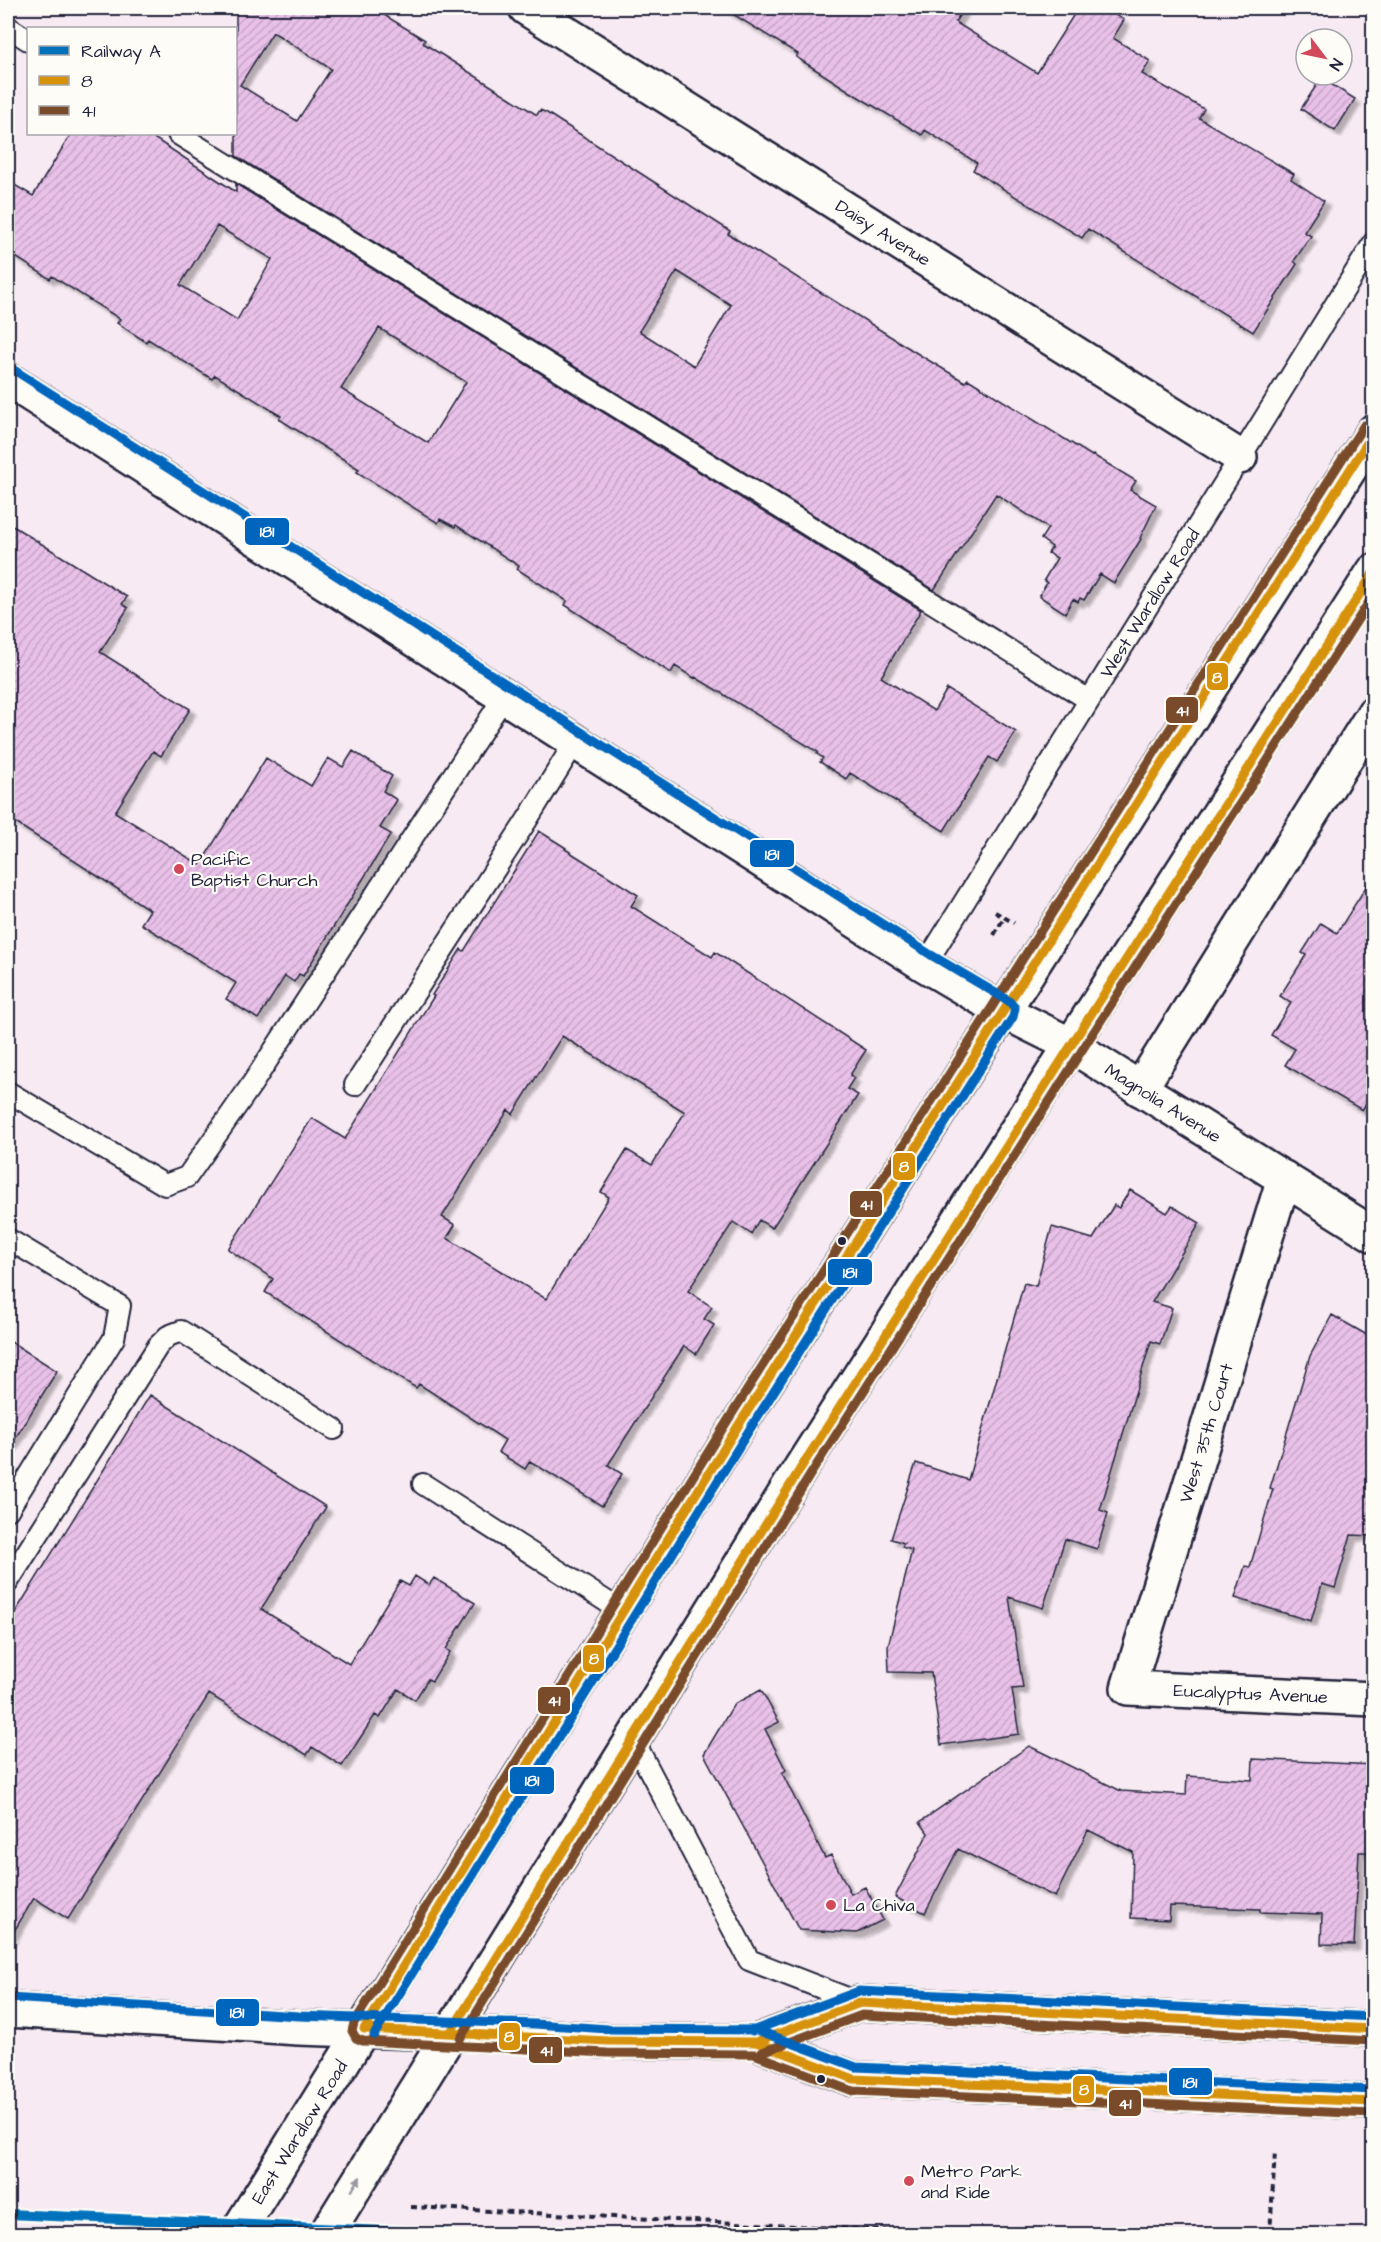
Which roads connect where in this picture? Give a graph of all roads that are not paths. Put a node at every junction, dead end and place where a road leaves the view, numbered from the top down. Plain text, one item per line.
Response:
1 (526, 8) edge
2 (8, 27) edge
3 (27, 39) edge
4 (180, 135) edge
5 (1374, 242) edge
6 (8, 380) edge
7 (1374, 431) edge
8 (1240, 457) junction
9 (1374, 571) edge
10 (504, 697) junction
11 (1089, 700) junction
12 (1374, 713) edge
13 (575, 742) junction
14 (925, 965) junction
15 (1003, 1011) junction
16 (1070, 1044) junction
17 (355, 1085) dead end
18 (1140, 1089) junction
19 (8, 1092) edge
20 (1284, 1178) junction
21 (1374, 1235) edge
22 (8, 1239) edge
23 (334, 1429) dead end
24 (423, 1484) dead end
25 (8, 1510) edge
26 (8, 1582) edge
27 (623, 1612) junction
28 (1128, 1688) joint
29 (1374, 1699) edge
30 (633, 1738) junction
31 (860, 2003) junction
32 (8, 2010) edge
33 (1374, 2028) edge
34 (364, 2029) junction
35 (450, 2033) junction
36 (756, 2042) junction
37 (1374, 2102) edge
38 (236, 2235) edge
39 (326, 2235) edge

1 - 8 main road, Daisy Avenue
2 - 3 lane
4 - 11 lane
5 - 8 lane, West Wardlow Road
6 - 10 main road, Magnolia Avenue
7 - 15 main road
8 - 11 lane, West Wardlow Road
9 - 16 main road
10 - 13 main road, Magnolia Avenue
10 - 19 lane
11 - 14 lane, West Wardlow Road
12 - 18 main road
13 - 14 main road, Magnolia Avenue
13 - 17 lane
14 - 15 main road, Magnolia Avenue
15 - 16 main road, Magnolia Avenue
15 - 27 main road
16 - 18 main road, Magnolia Avenue
16 - 30 main road
18 - 20 main road, Magnolia Avenue
20 - 21 main road, Magnolia Avenue
20 - 28 main road, West 35th Court
22 - 25 lane
23 - 26 lane
24 - 27 lane
27 - 34 main road
28 - 29 main road, Eucalyptus Avenue
30 - 31 lane
30 - 35 main road
31 - 33 main road
31 - 36 main road
32 - 34 main road
34 - 35 main road
34 - 38 main road, East Wardlow Road
35 - 36 main road
39 -> 35 main road
36 - 37 main road

